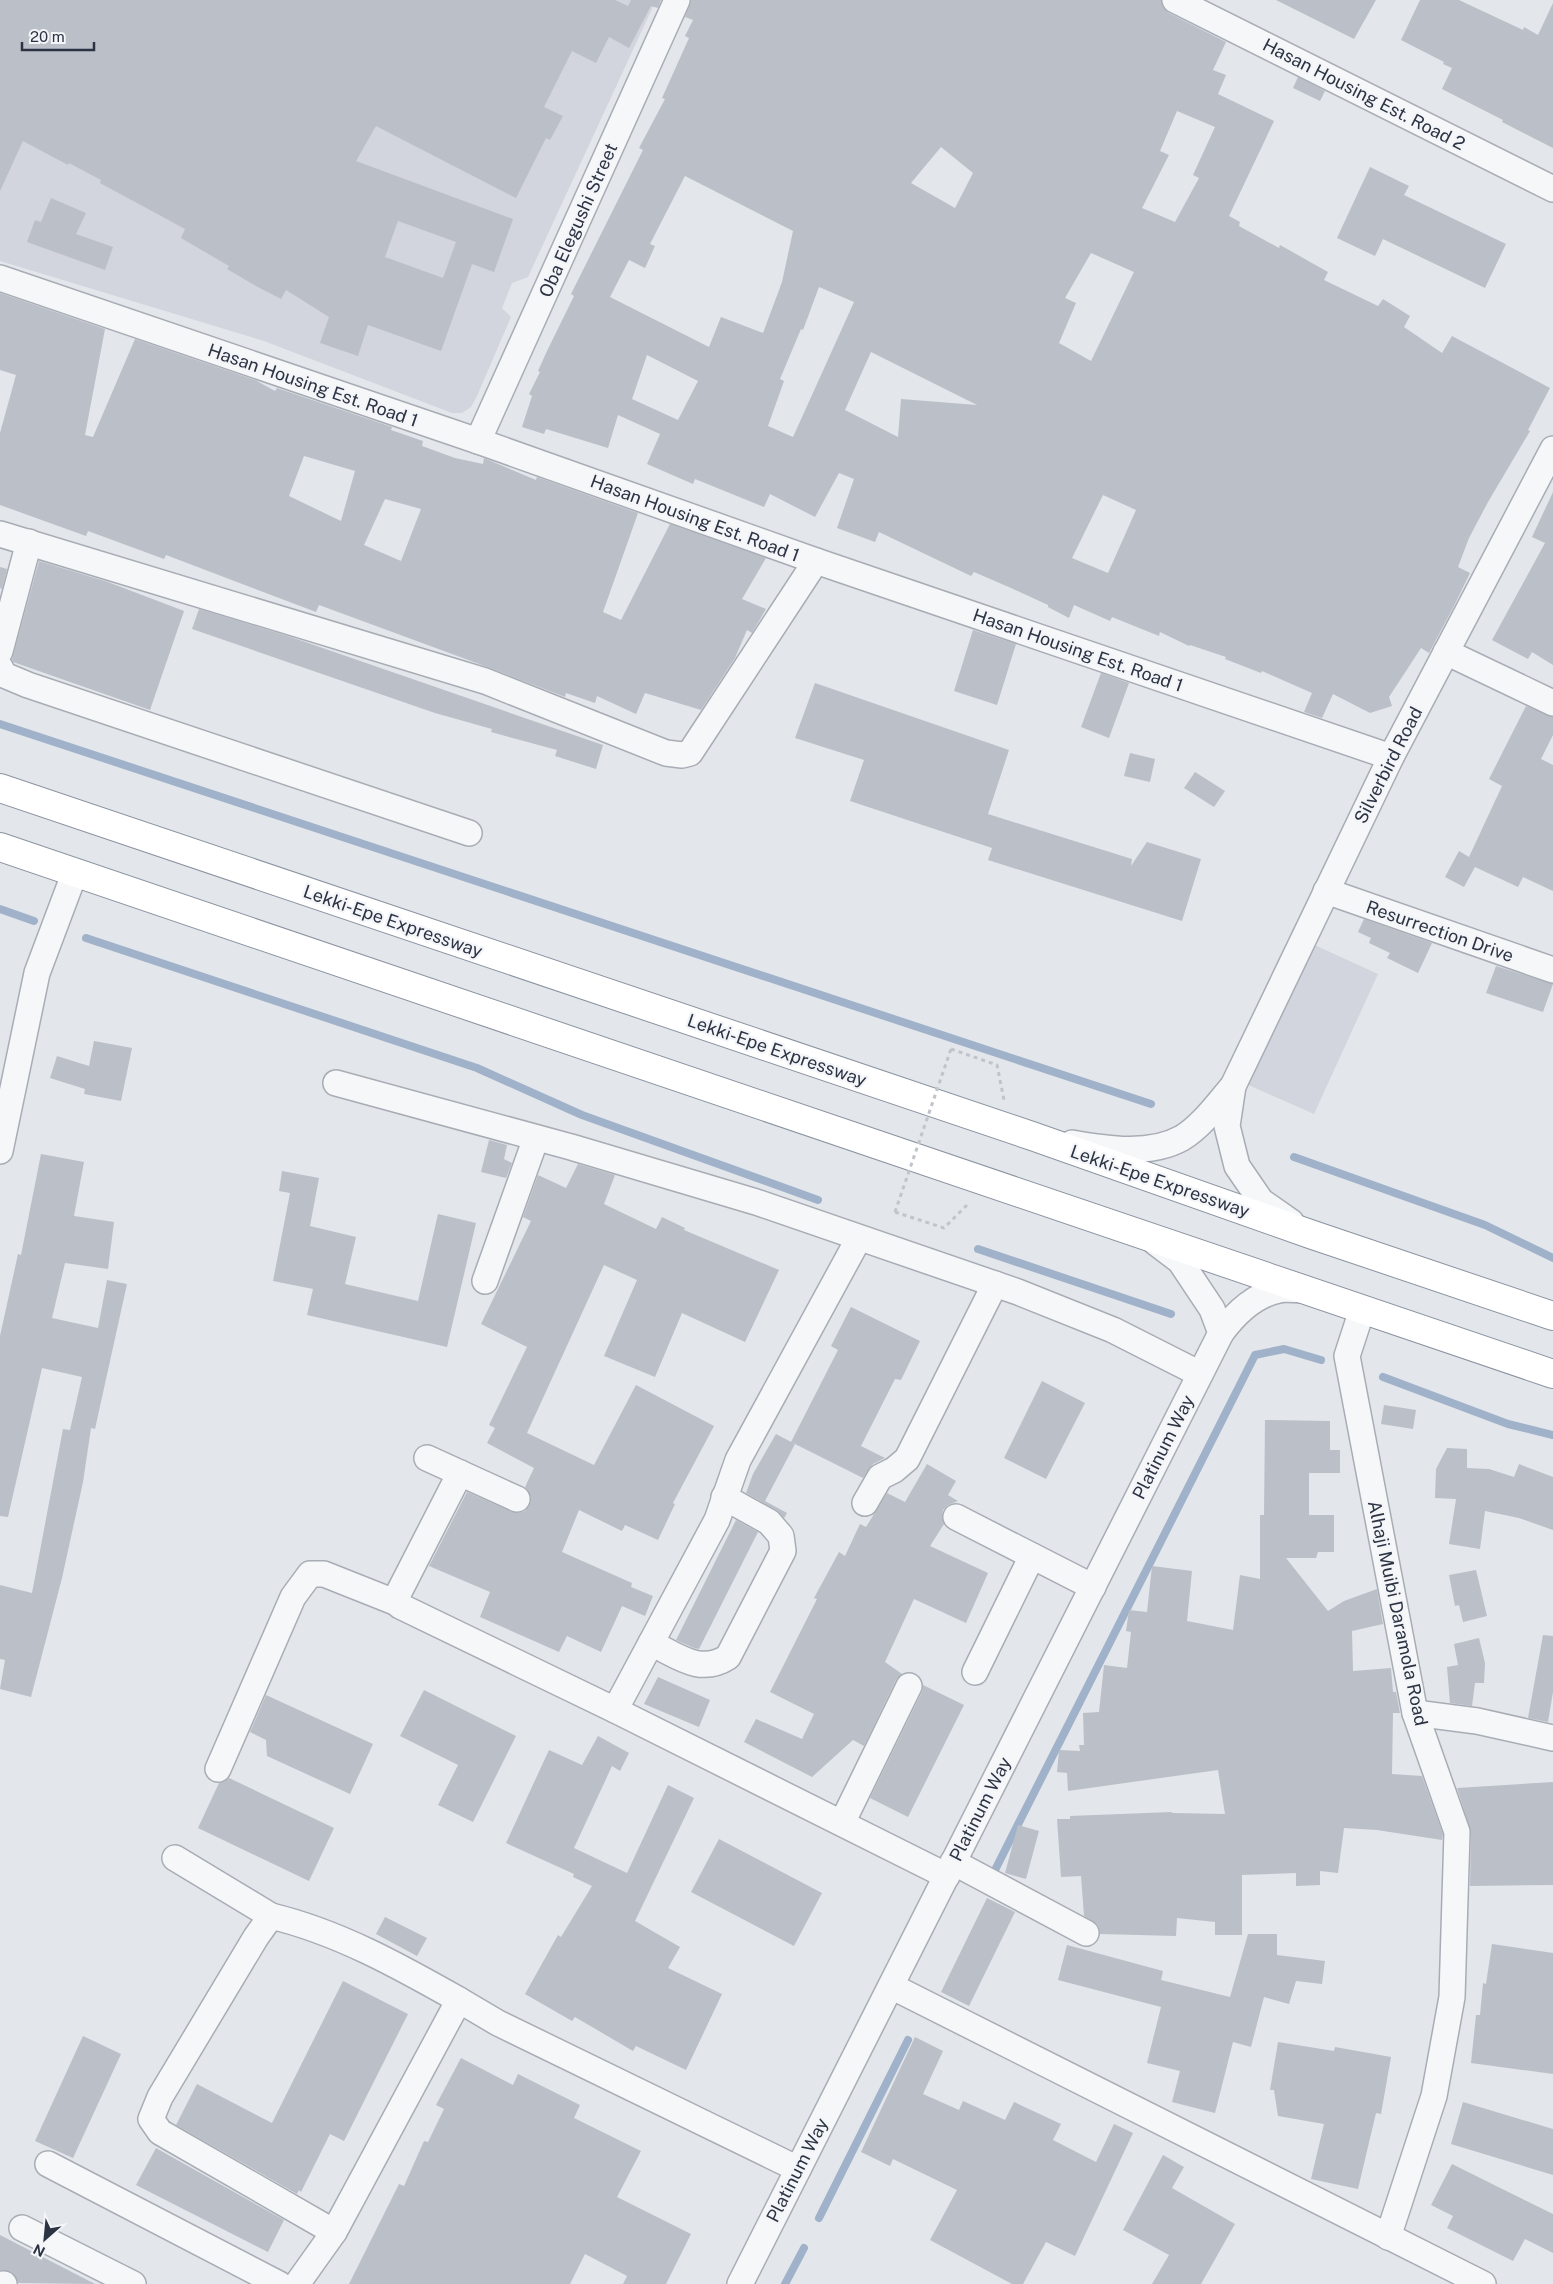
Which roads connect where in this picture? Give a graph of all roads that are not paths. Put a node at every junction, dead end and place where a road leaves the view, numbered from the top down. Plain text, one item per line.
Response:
1 (677, 0) edge
2 (1176, 0) edge
3 (1553, 189) edge
4 (0, 278) edge
5 (478, 441) junction
6 (1553, 449) edge
7 (0, 534) edge
8 (29, 542) junction
9 (816, 561) junction
10 (0, 651) edge
11 (1446, 652) junction
12 (0, 668) edge
13 (1553, 703) edge
14 (1391, 757) junction
15 (0, 788) edge
16 (469, 832) dead end
17 (0, 847) edge
18 (75, 872) junction
19 (1326, 891) junction
20 (1553, 970) edge
21 (336, 1083) dead end
22 (1233, 1086) junction
23 (1032, 1136) junction
24 (536, 1138) junction
25 (0, 1151) edge
26 (1310, 1234) junction
27 (1146, 1237) junction
28 (859, 1238) junction
29 (485, 1281) dead end
30 (994, 1284) junction
31 (1302, 1290) junction
32 (1362, 1310) junction
33 (1553, 1316) edge
34 (1221, 1333) junction
35 (1200, 1374) junction
36 (1553, 1374) edge
37 (427, 1458) dead end
38 (460, 1473) junction
39 (724, 1497) junction
40 (517, 1499) dead end
41 (865, 1503) dead end
42 (956, 1517) dead end
43 (1032, 1556) junction
44 (1093, 1587) junction
45 (396, 1603) junction
46 (651, 1643) junction
47 (974, 1672) dead end
48 (909, 1686) dead end
49 (615, 1710) junction
50 (1415, 1713) junction
51 (1553, 1738) edge
52 (218, 1769) dead end
53 (842, 1823) junction
54 (175, 1858) dead end
55 (950, 1869) junction
56 (271, 1916) junction
57 (1086, 1933) dead end
58 (891, 1986) junction
59 (459, 2000) junction
60 (48, 2164) dead end
61 (798, 2169) junction
62 (22, 2228) dead end
63 (334, 2232) junction
64 (1388, 2237) junction
65 (133, 2284) edge
66 (279, 2284) edge
67 (297, 2284) edge
68 (740, 2284) edge
69 (1483, 2284) edge

1 - 5 street, Oba Elegushi Street
2 - 3 street, Hasan Housing Est. Road 2
4 - 5 street, Hasan Housing Est. Road 1
5 - 9 street, Hasan Housing Est. Road 1
6 - 11 street, Silverbird Road
7 - 8 street
8 - 9 street
8 - 10 street
9 - 14 street, Hasan Housing Est. Road 1
11 - 13 street
11 - 14 street, Silverbird Road
12 - 16 street
14 - 19 street, Silverbird Road
15 - 23 highway, Lekki-Epe Expressway
17 - 18 highway
18 - 25 street
18 - 27 highway
19 - 20 street, Resurrection Drive
19 - 22 street, Silverbird Road
21 - 24 street
22 - 23 street
22 - 26 street
23 - 26 highway, Lekki-Epe Expressway
24 - 28 street
24 - 29 street
26 - 33 highway, Lekki-Epe Expressway
27 - 31 highway
27 - 34 street
28 - 30 street
28 - 39 street
30 - 35 street
30 - 41 street
31 - 32 highway
31 - 34 street, Platinum Way
32 - 36 highway
32 - 50 street, Alhaji Muibi Daramola Road
34 - 35 street, Platinum Way
35 - 44 street, Platinum Way
37 - 38 street
38 - 40 street
38 - 45 street
39 - 46 street
39 - 46 street
42 - 43 street
43 - 44 street
43 - 47 street
44 - 55 street, Platinum Way
45 - 49 street
45 - 52 street
46 - 49 street
48 - 53 street
49 - 53 street
50 - 51 street
50 - 64 street, Alhaji Muibi Daramola Road
53 - 55 street
54 - 56 street
55 - 57 street
55 - 58 street, Platinum Way
56 - 59 street
56 - 63 street
58 - 61 street, Platinum Way
58 - 64 street
59 - 61 street
59 - 63 street
60 - 66 street
61 - 68 street, Platinum Way
62 - 65 street
63 - 67 street
64 - 69 street

